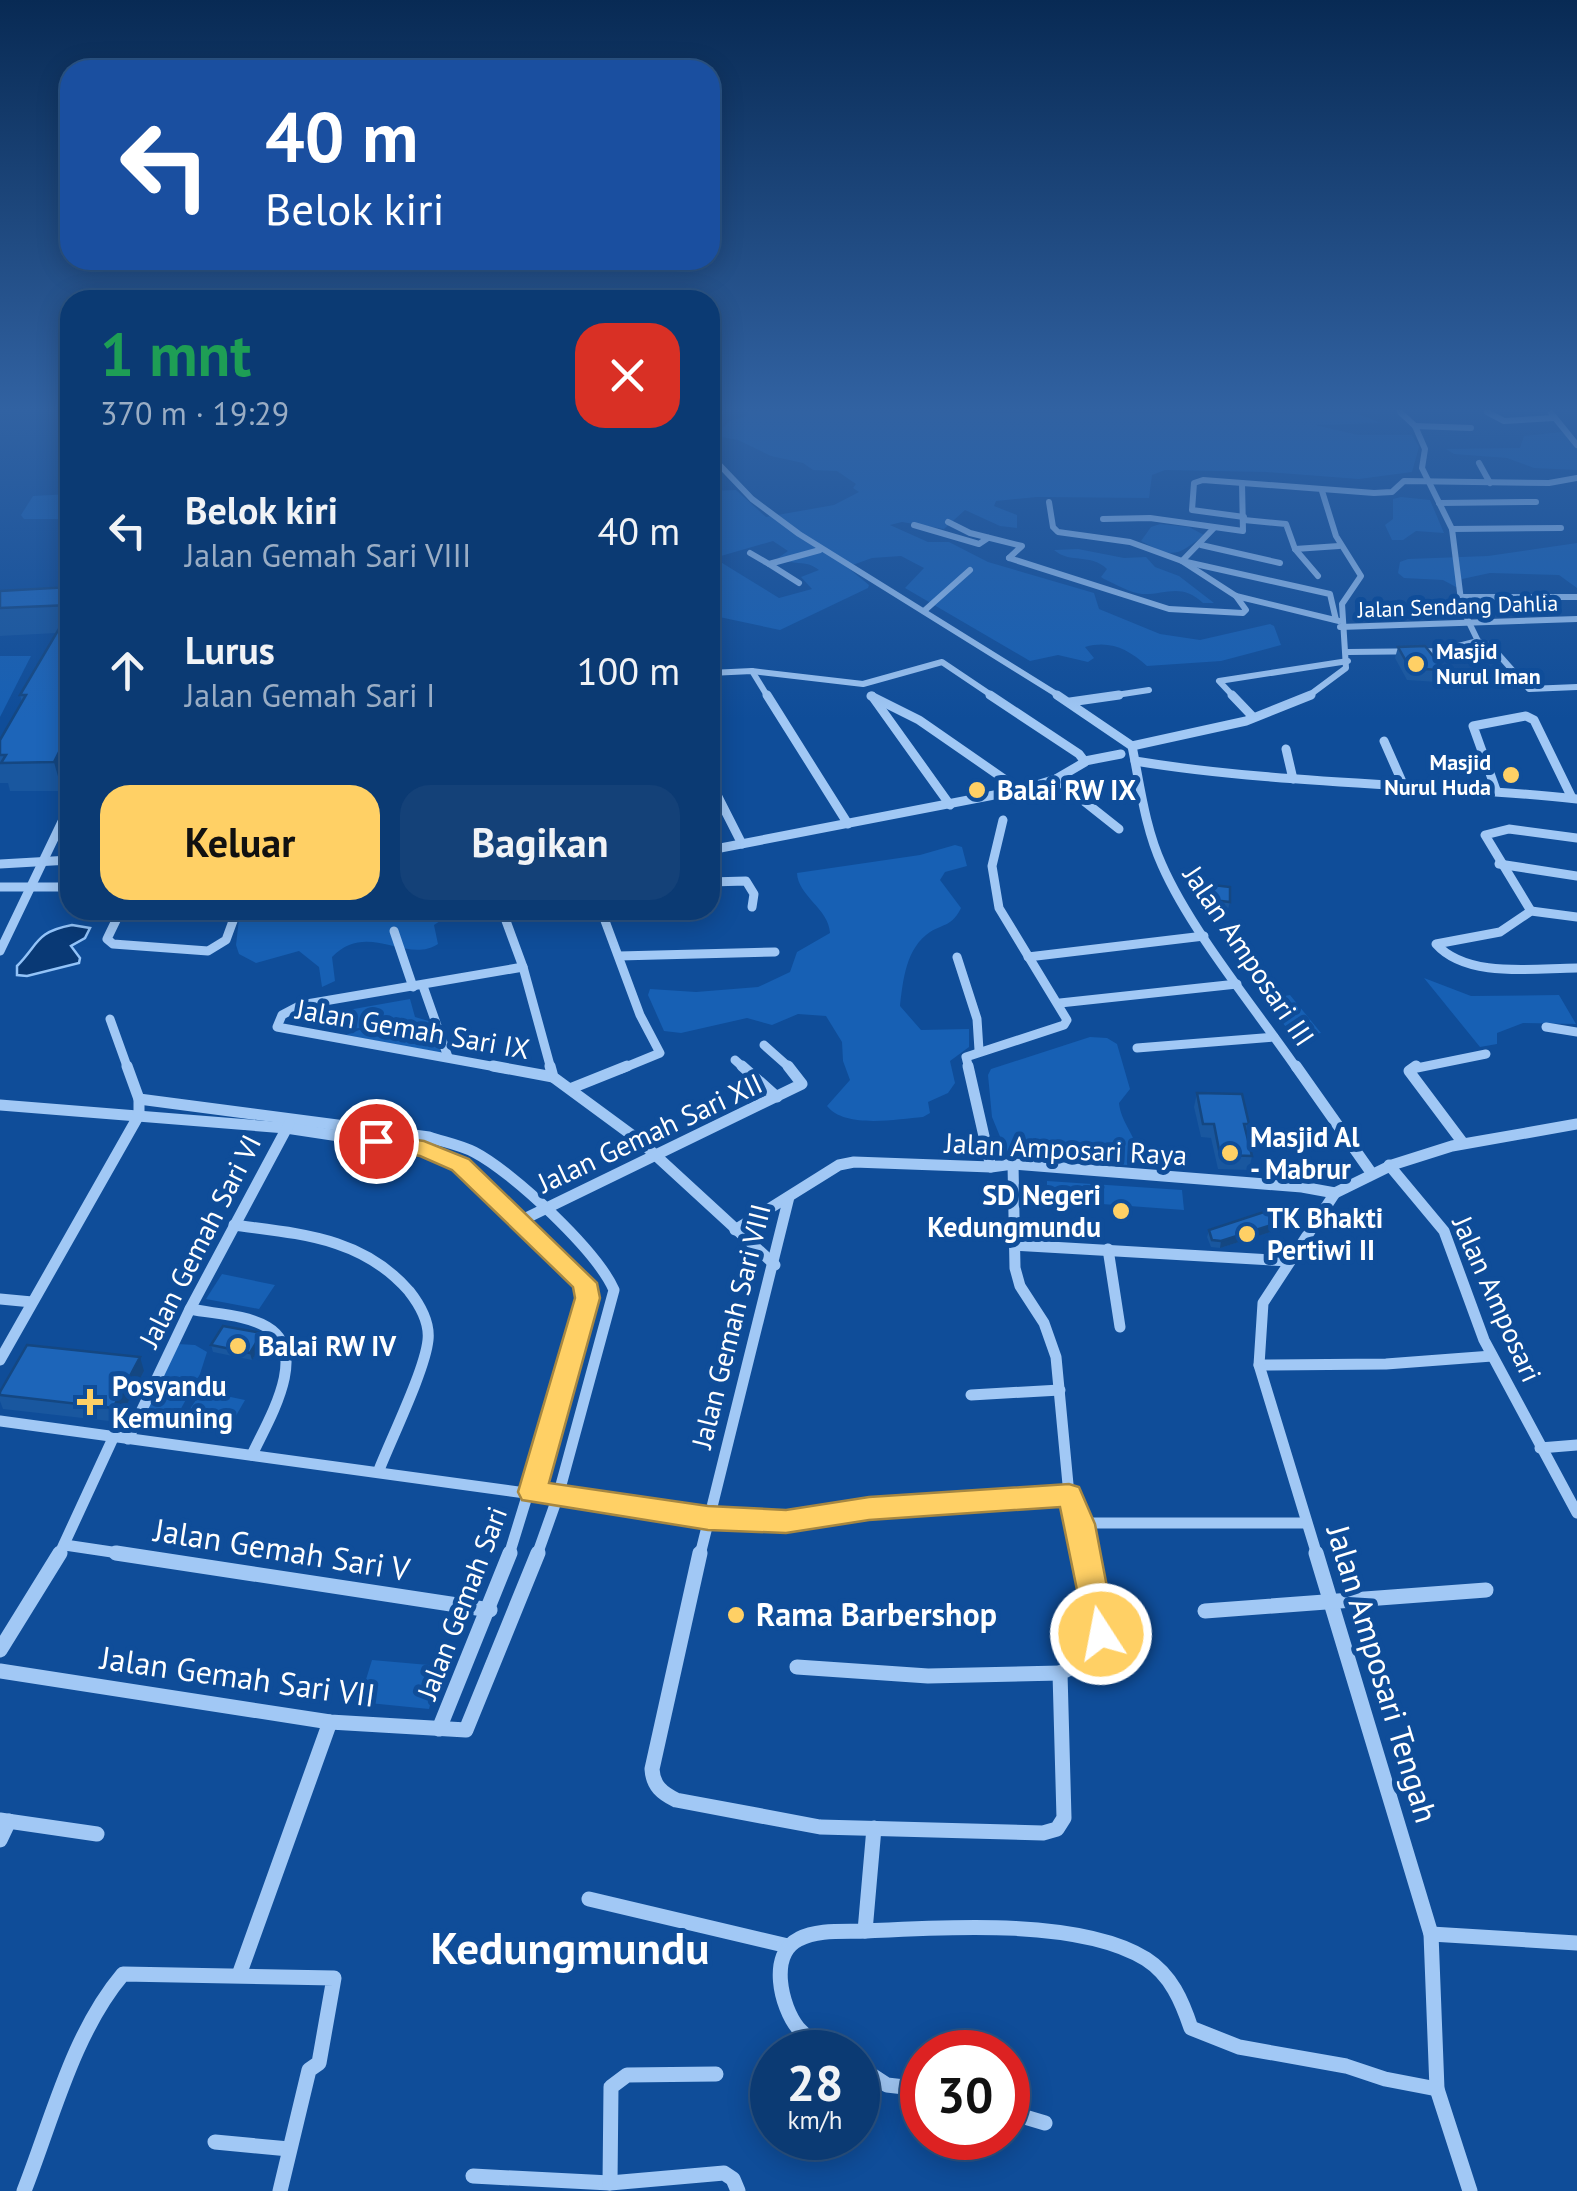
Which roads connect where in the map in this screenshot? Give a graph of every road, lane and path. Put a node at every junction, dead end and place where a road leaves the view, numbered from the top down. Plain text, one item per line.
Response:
1 (768, 514) edge
2 (1051, 514) edge
3 (1210, 514) edge
4 (1244, 514) edge
5 (1326, 514) edge
6 (1444, 514) edge
7 (1103, 519) dead end
8 (948, 522) dead end
9 (1244, 522) junction
10 (914, 524) dead end
11 (1214, 528) junction
12 (1561, 528) dead end
13 (1452, 530) junction
14 (970, 533) junction
15 (960, 538) junction
16 (988, 538) junction
17 (1201, 545) junction
18 (1339, 546) junction
19 (1295, 549) junction
20 (820, 550) junction
21 (750, 553) dead end
22 (1182, 561) junction
23 (1280, 563) dead end
24 (769, 564) junction
25 (970, 570) dead end
26 (1318, 576) dead end
27 (799, 583) dead end
28 (1236, 596) junction
29 (1463, 597) junction
30 (1577, 597) edge
31 (924, 611) junction
32 (1577, 619) edge
33 (1339, 623) junction
34 (1468, 624) junction
35 (1478, 641) junction
36 (1425, 651) junction
37 (1348, 656) junction
38 (1434, 662) edge
39 (752, 671) junction
40 (720, 673) edge
41 (863, 684) junction
42 (1577, 687) edge
43 (1148, 690) dead end
44 (872, 696) junction
45 (1068, 702) junction
46 (1253, 717) junction
47 (1384, 741) dead end
48 (1132, 746) junction
49 (1286, 749) dead end
50 (1121, 754) dead end
51 (1082, 758) junction
52 (1135, 761) junction
53 (1056, 779) junction
54 (1293, 779) junction
55 (1402, 784) junction
56 (1020, 790) junction
57 (1496, 790) junction
58 (1575, 798) edge
59 (720, 801) edge
60 (950, 805) junction
61 (1004, 820) dead end
62 (848, 824) junction
63 (60, 826) edge
64 (1119, 828) dead end
65 (1577, 838) edge
66 (742, 844) junction
67 (720, 848) edge
68 (60, 860) edge
69 (43, 861) junction
70 (0, 864) edge
71 (1499, 864) junction
72 (1577, 876) edge
73 (720, 882) edge
74 (60, 886) edge
75 (30, 887) junction
76 (0, 888) edge
77 (752, 907) dead end
78 (1531, 911) junction
79 (1577, 917) edge
80 (116, 920) edge
81 (233, 920) edge
82 (506, 920) edge
83 (605, 920) edge
84 (394, 931) dead end
85 (1204, 936) junction
86 (0, 951) edge
87 (775, 952) dead end
88 (620, 956) junction
89 (958, 957) dead end
90 (1028, 958) junction
91 (523, 967) junction
92 (1577, 968) edge
93 (1237, 984) junction
94 (418, 986) junction
95 (1060, 1003) junction
96 (110, 1019) dead end
97 (1546, 1027) dead end
98 (1577, 1032) edge
99 (1274, 1037) junction
100 (764, 1045) dead end
101 (1136, 1048) dead end
102 (980, 1050) junction
103 (1486, 1054) dead end
104 (448, 1056) junction
105 (735, 1060) dead end
106 (553, 1078) junction
107 (572, 1088) junction
108 (776, 1098) junction
109 (140, 1099) junction
110 (0, 1105) edge
111 (139, 1115) junction
112 (289, 1124) junction
113 (1577, 1124) edge
114 (409, 1140) junction
115 (1463, 1143) junction
116 (653, 1156) junction
117 (1013, 1164) junction
118 (1389, 1166) junction
119 (991, 1167) junction
120 (1370, 1171) junction
121 (1335, 1193) junction
122 (789, 1197) junction
123 (543, 1207) junction
124 (520, 1221) junction
125 (234, 1225) junction
126 (734, 1230) junction
127 (1014, 1245) junction
128 (1108, 1249) junction
129 (1289, 1261) junction
130 (775, 1265) junction
131 (0, 1299) edge
132 (32, 1302) junction
133 (190, 1309) junction
134 (1120, 1326) dead end
135 (1492, 1356) junction
136 (0, 1360) edge
137 (1259, 1365) junction
138 (1060, 1390) junction
139 (972, 1395) dead end
140 (0, 1421) edge
141 (121, 1438) junction
142 (1577, 1445) edge
143 (1540, 1448) junction
144 (252, 1454) junction
145 (379, 1470) junction
146 (532, 1492) junction
147 (1069, 1495) junction
148 (558, 1496) junction
149 (1577, 1514) edge
150 (708, 1518) junction
151 (1305, 1523) junction
152 (1080, 1524) junction
153 (64, 1545) junction
154 (1486, 1590) dead end
155 (1329, 1603) junction
156 (490, 1610) junction
157 (1205, 1611) dead end
158 (0, 1650) edge
159 (797, 1667) dead end
160 (0, 1671) edge
161 (1060, 1674) junction
162 (330, 1722) junction
163 (468, 1728) joint
164 (439, 1729) junction
165 (4, 1820) edge
166 (874, 1828) junction
167 (98, 1834) dead end
168 (0, 1840) edge
169 (589, 1899) dead end
170 (865, 1931) junction
171 (1431, 1934) junction
172 (1577, 1943) edge
173 (788, 1946) junction
174 (240, 1975) junction
175 (802, 2030) edge
176 (716, 2074) dead end
177 (1438, 2089) junction
178 (1030, 2118) edge
179 (1046, 2122) dead end
180 (215, 2142) dead end
181 (289, 2149) junction
182 (473, 2176) dead end
183 (610, 2183) junction
184 (24, 2191) edge
185 (280, 2191) edge
186 (738, 2191) edge
187 (1470, 2191) edge

1 - 20 street
2 - 22 street
3 - 9 street
4 - 9 street
5 - 18 street
6 - 13 street
7 - 11 street
8 - 14 street
9 - 11 street
9 - 19 street
10 - 15 street
11 - 17 street
12 - 13 street
13 - 29 street
14 - 15 street
14 - 16 street
15 - 16 street
16 - 28 street
17 - 22 street
17 - 23 street
18 - 19 street
18 - 33 street
19 - 26 street
20 - 24 street
20 - 31 street
21 - 24 street
22 - 28 street, Jalan Sendang Dahlia
22 - 33 street
24 - 27 street
25 - 31 street
28 - 33 street, Jalan Sendang Dahlia
29 - 30 street
29 - 34 street
31 - 45 street
32 - 34 street, Jalan Sendang Dahlia
33 - 34 street, Jalan Sendang Dahlia
33 - 37 street
34 - 35 street
35 - 36 street
35 - 42 street
36 - 37 street
36 - 38 street
37 - 46 street
37 - 46 street
39 - 40 street
39 - 41 street
39 - 62 street
41 - 44 street
41 - 51 street
43 - 45 street
44 - 56 street
44 - 60 street
45 - 48 street
46 - 48 street
47 - 55 street
48 - 52 street, Jalan Amposari III
49 - 54 street
50 - 51 street
51 - 53 street
52 - 54 street
52 - 85 street, Jalan Amposari III
53 - 56 street
53 - 64 street
54 - 55 street
55 - 57 street
56 - 60 street
57 - 58 street
57 - 58 street
59 - 66 street
60 - 62 street
61 - 90 street
62 - 66 street
63 - 69 street
65 - 71 street
66 - 67 street
68 - 69 street
69 - 70 street
69 - 75 street
71 - 72 street
71 - 78 street
73 - 77 street
74 - 75 street
75 - 76 street
75 - 86 street
78 - 79 street
78 - 92 street
80 - 81 street
82 - 91 street
83 - 88 street
84 - 94 street
85 - 90 street
85 - 93 street, Jalan Amposari III
87 - 88 street
88 - 107 street
89 - 102 street
90 - 95 street
91 - 94 street
91 - 106 street
93 - 95 street
93 - 99 street, Jalan Amposari III
94 - 104 street
94 - 104 street, Jalan Gemah Sari IX
95 - 102 street
96 - 109 street
97 - 98 street
99 - 101 street
99 - 120 street, Jalan Amposari III
100 - 108 street, Jalan Gemah Sari XII
102 - 119 street
103 - 115 street
104 - 106 street, Jalan Gemah Sari IX
105 - 108 street
106 - 107 street, Jalan Gemah Sari IX
107 - 116 street, Jalan Gemah Sari VIII
108 - 116 street, Jalan Gemah Sari XII
109 - 111 street
109 - 112 street, Jalan Gemah Sari
110 - 111 street, Jalan Gemah Sari
111 - 112 street, Jalan Gemah Sari
111 - 132 street
112 - 114 street, Jalan Gemah Sari
112 - 125 street, Jalan Gemah Sari VI
113 - 115 street
114 - 123 street, Jalan Gemah Sari
114 - 124 street, Jalan Gemah Sari
115 - 118 street
116 - 123 street, Jalan Gemah Sari XII
116 - 126 street, Jalan Gemah Sari VIII
117 - 119 street, Jalan Amposari Raya
117 - 121 street, Jalan Amposari Raya
117 - 127 street
118 - 120 street
118 - 135 street, Jalan Amposari
119 - 122 street, Jalan Amposari Raya
120 - 121 street
121 - 129 street, Jalan Amposari Tengah
122 - 126 street, Jalan Gemah Sari VIII
122 - 130 street, Jalan Gemah Sari VIII
123 - 124 street, Jalan Gemah Sari XII
123 - 148 street, Jalan Gemah Sari
124 - 146 street, Jalan Gemah Sari
125 - 133 street, Jalan Gemah Sari VI
125 - 145 street
126 - 130 street
127 - 128 street
127 - 138 street
128 - 129 street
128 - 134 street
129 - 137 street, Jalan Amposari Tengah
130 - 150 street, Jalan Gemah Sari VIII
131 - 132 street
132 - 136 street
133 - 141 street, Jalan Gemah Sari VI
133 - 144 street
135 - 137 street
135 - 143 street, Jalan Amposari
137 - 151 street, Jalan Amposari Tengah
138 - 139 street
138 - 147 street
140 - 141 street
141 - 144 street
141 - 153 street, Jalan Gemah Sari VI
142 - 143 street
143 - 149 street, Jalan Amposari
144 - 145 street
145 - 146 street
146 - 148 street
146 - 156 street, Jalan Gemah Sari
147 - 150 street
147 - 152 street
148 - 150 street
148 - 163 street, Jalan Gemah Sari
150 - 166 street, Jalan Gemah Sari VIII
151 - 152 street
151 - 155 street, Jalan Amposari Tengah
152 - 161 street
153 - 156 street, Jalan Gemah Sari V
153 - 158 street, Jalan Gemah Sari VI
154 - 155 street
155 - 157 street
155 - 171 street, Jalan Amposari Tengah
156 - 164 street, Jalan Gemah Sari
159 - 161 street
160 - 162 street, Jalan Gemah Sari VII
161 - 166 street, Jalan Gemah Sari VIII
162 - 164 street, Jalan Gemah Sari VII
162 - 174 street
163 - 164 street, Jalan Gemah Sari VII
165 - 167 street
165 - 168 street
166 - 170 street
169 - 173 street
170 - 173 street
170 - 177 street
171 - 172 street
171 - 177 street, Jalan Amposari Tengah
173 - 175 street
174 - 181 street
174 - 184 street
176 - 183 street
177 - 187 street, Jalan Amposari Tengah
178 - 179 street
180 - 181 street
181 - 185 street
182 - 183 street
183 - 186 street

